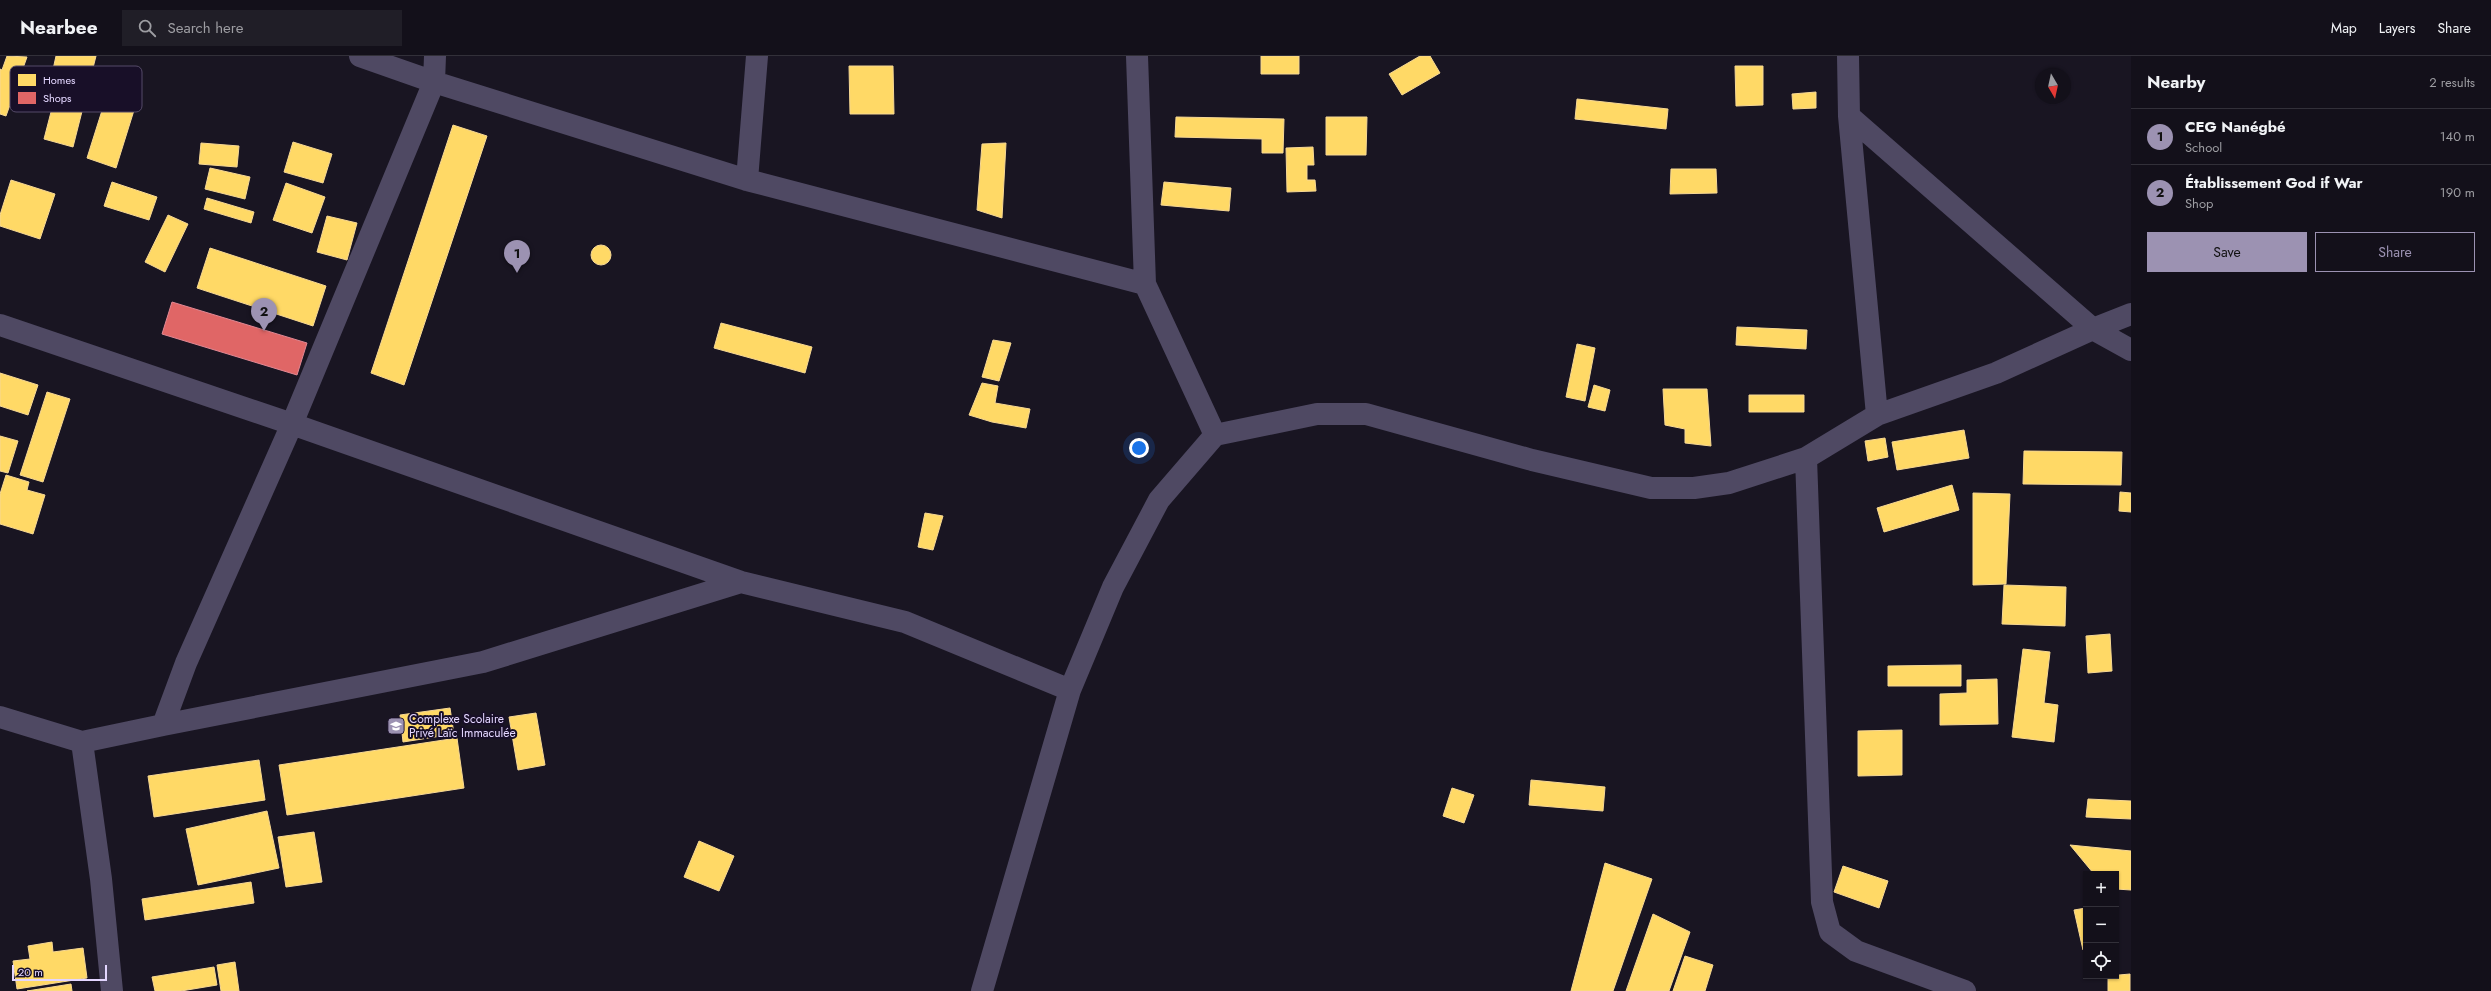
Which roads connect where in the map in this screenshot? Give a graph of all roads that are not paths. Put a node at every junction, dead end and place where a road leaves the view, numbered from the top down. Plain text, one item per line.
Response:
1 (360, 56) edge
2 (435, 56) edge
3 (757, 56) edge
4 (1137, 56) edge
5 (1848, 56) edge
6 (434, 82) junction
7 (1849, 116) junction
8 (747, 180) junction
9 (1145, 284) junction
10 (2131, 314) edge
11 (0, 325) edge
12 (2092, 329) junction
13 (2131, 350) edge
14 (1877, 415) junction
15 (292, 424) junction
16 (1215, 435) junction
17 (1806, 458) junction
18 (741, 582) junction
19 (1070, 690) junction
20 (0, 717) edge
21 (163, 725) junction
22 (82, 742) junction
23 (112, 991) edge
24 (982, 991) edge
25 (1965, 991) edge

1 - 6 street
2 - 6 street
3 - 8 street
4 - 9 street
5 - 7 street
6 - 8 street
6 - 15 street
7 - 12 street
7 - 14 street
8 - 9 street
9 - 16 street
10 - 12 street
11 - 15 street
12 - 13 street
12 - 14 street
14 - 17 street
15 - 18 street
15 - 21 street
16 - 17 street
16 - 19 street
17 - 25 street
18 - 19 street
18 - 21 street
19 - 24 street
20 - 22 street
21 - 22 street
22 - 23 street

